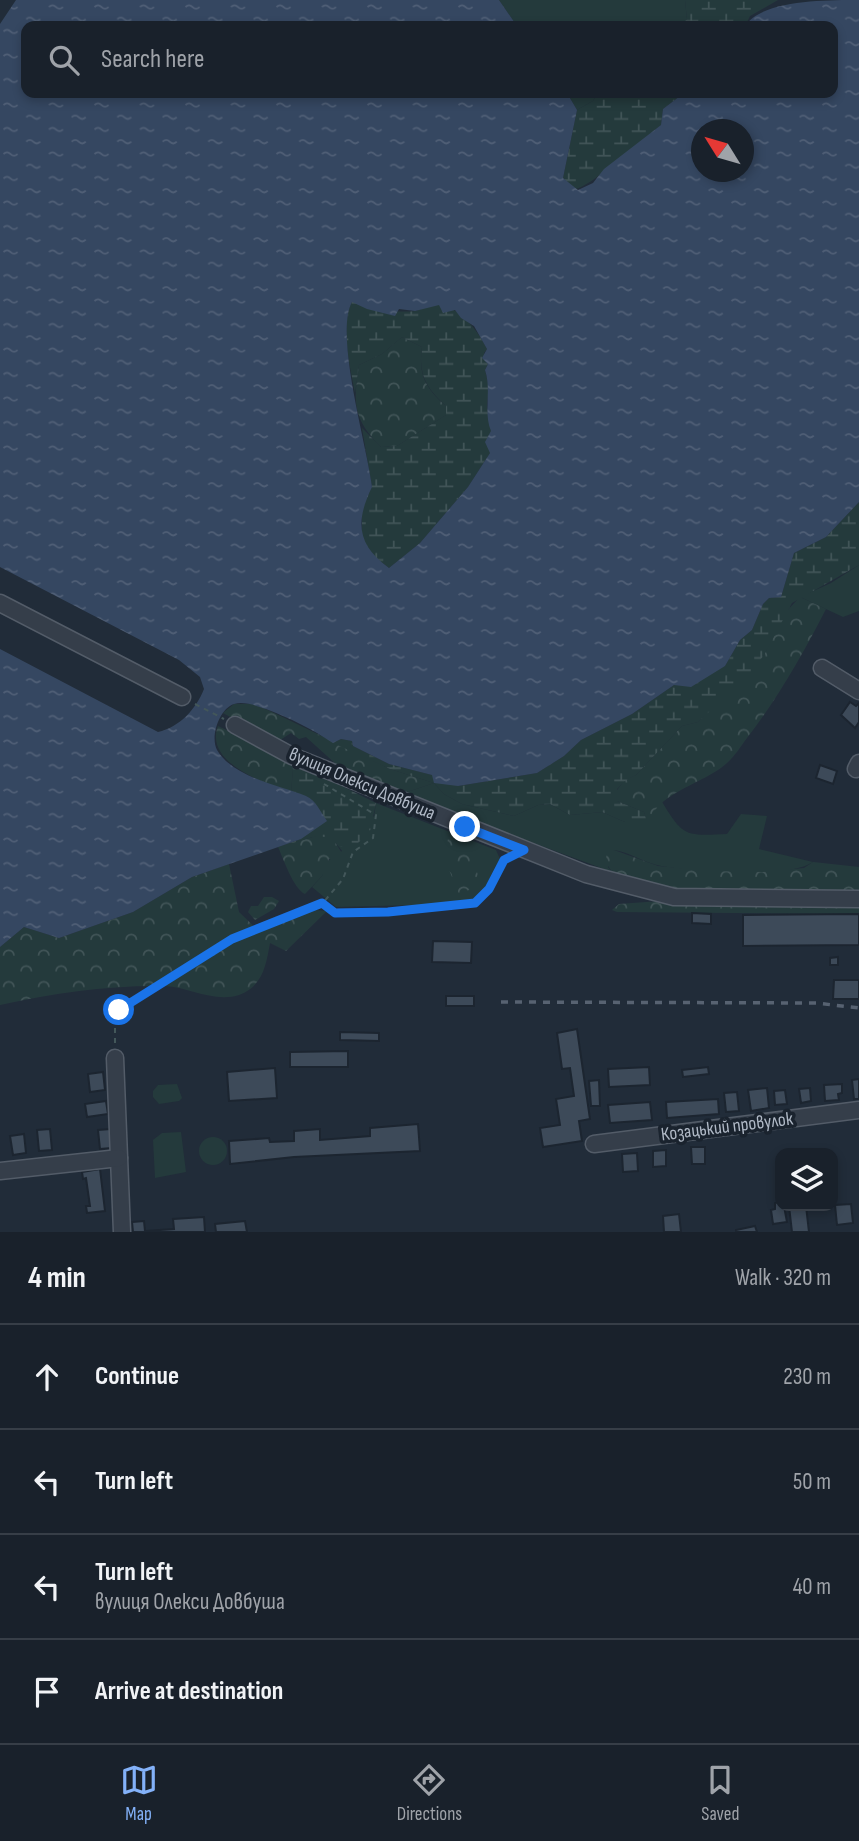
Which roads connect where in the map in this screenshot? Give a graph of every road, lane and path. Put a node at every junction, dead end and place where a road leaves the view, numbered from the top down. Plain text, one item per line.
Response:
1 (0, 603) edge
2 (822, 667) dead end
3 (859, 691) edge
4 (182, 697) joint
5 (235, 725) joint
6 (320, 782) dead end
7 (524, 850) junction
8 (859, 899) edge
9 (322, 903) junction
10 (115, 1058) joint
11 (859, 1110) edge
12 (594, 1144) dead end
13 (119, 1158) junction
14 (0, 1171) edge
15 (122, 1232) edge

1 - 4 street
2 - 3 street
4 - 5 path
5 - 7 street, вулиця Олекси Довбуша
6 - 9 path
7 - 8 street, вулиця Олекси Довбуша
7 - 9 path
9 - 10 path
10 - 13 street
11 - 12 street, Козацький провулок
13 - 14 street
13 - 15 street

